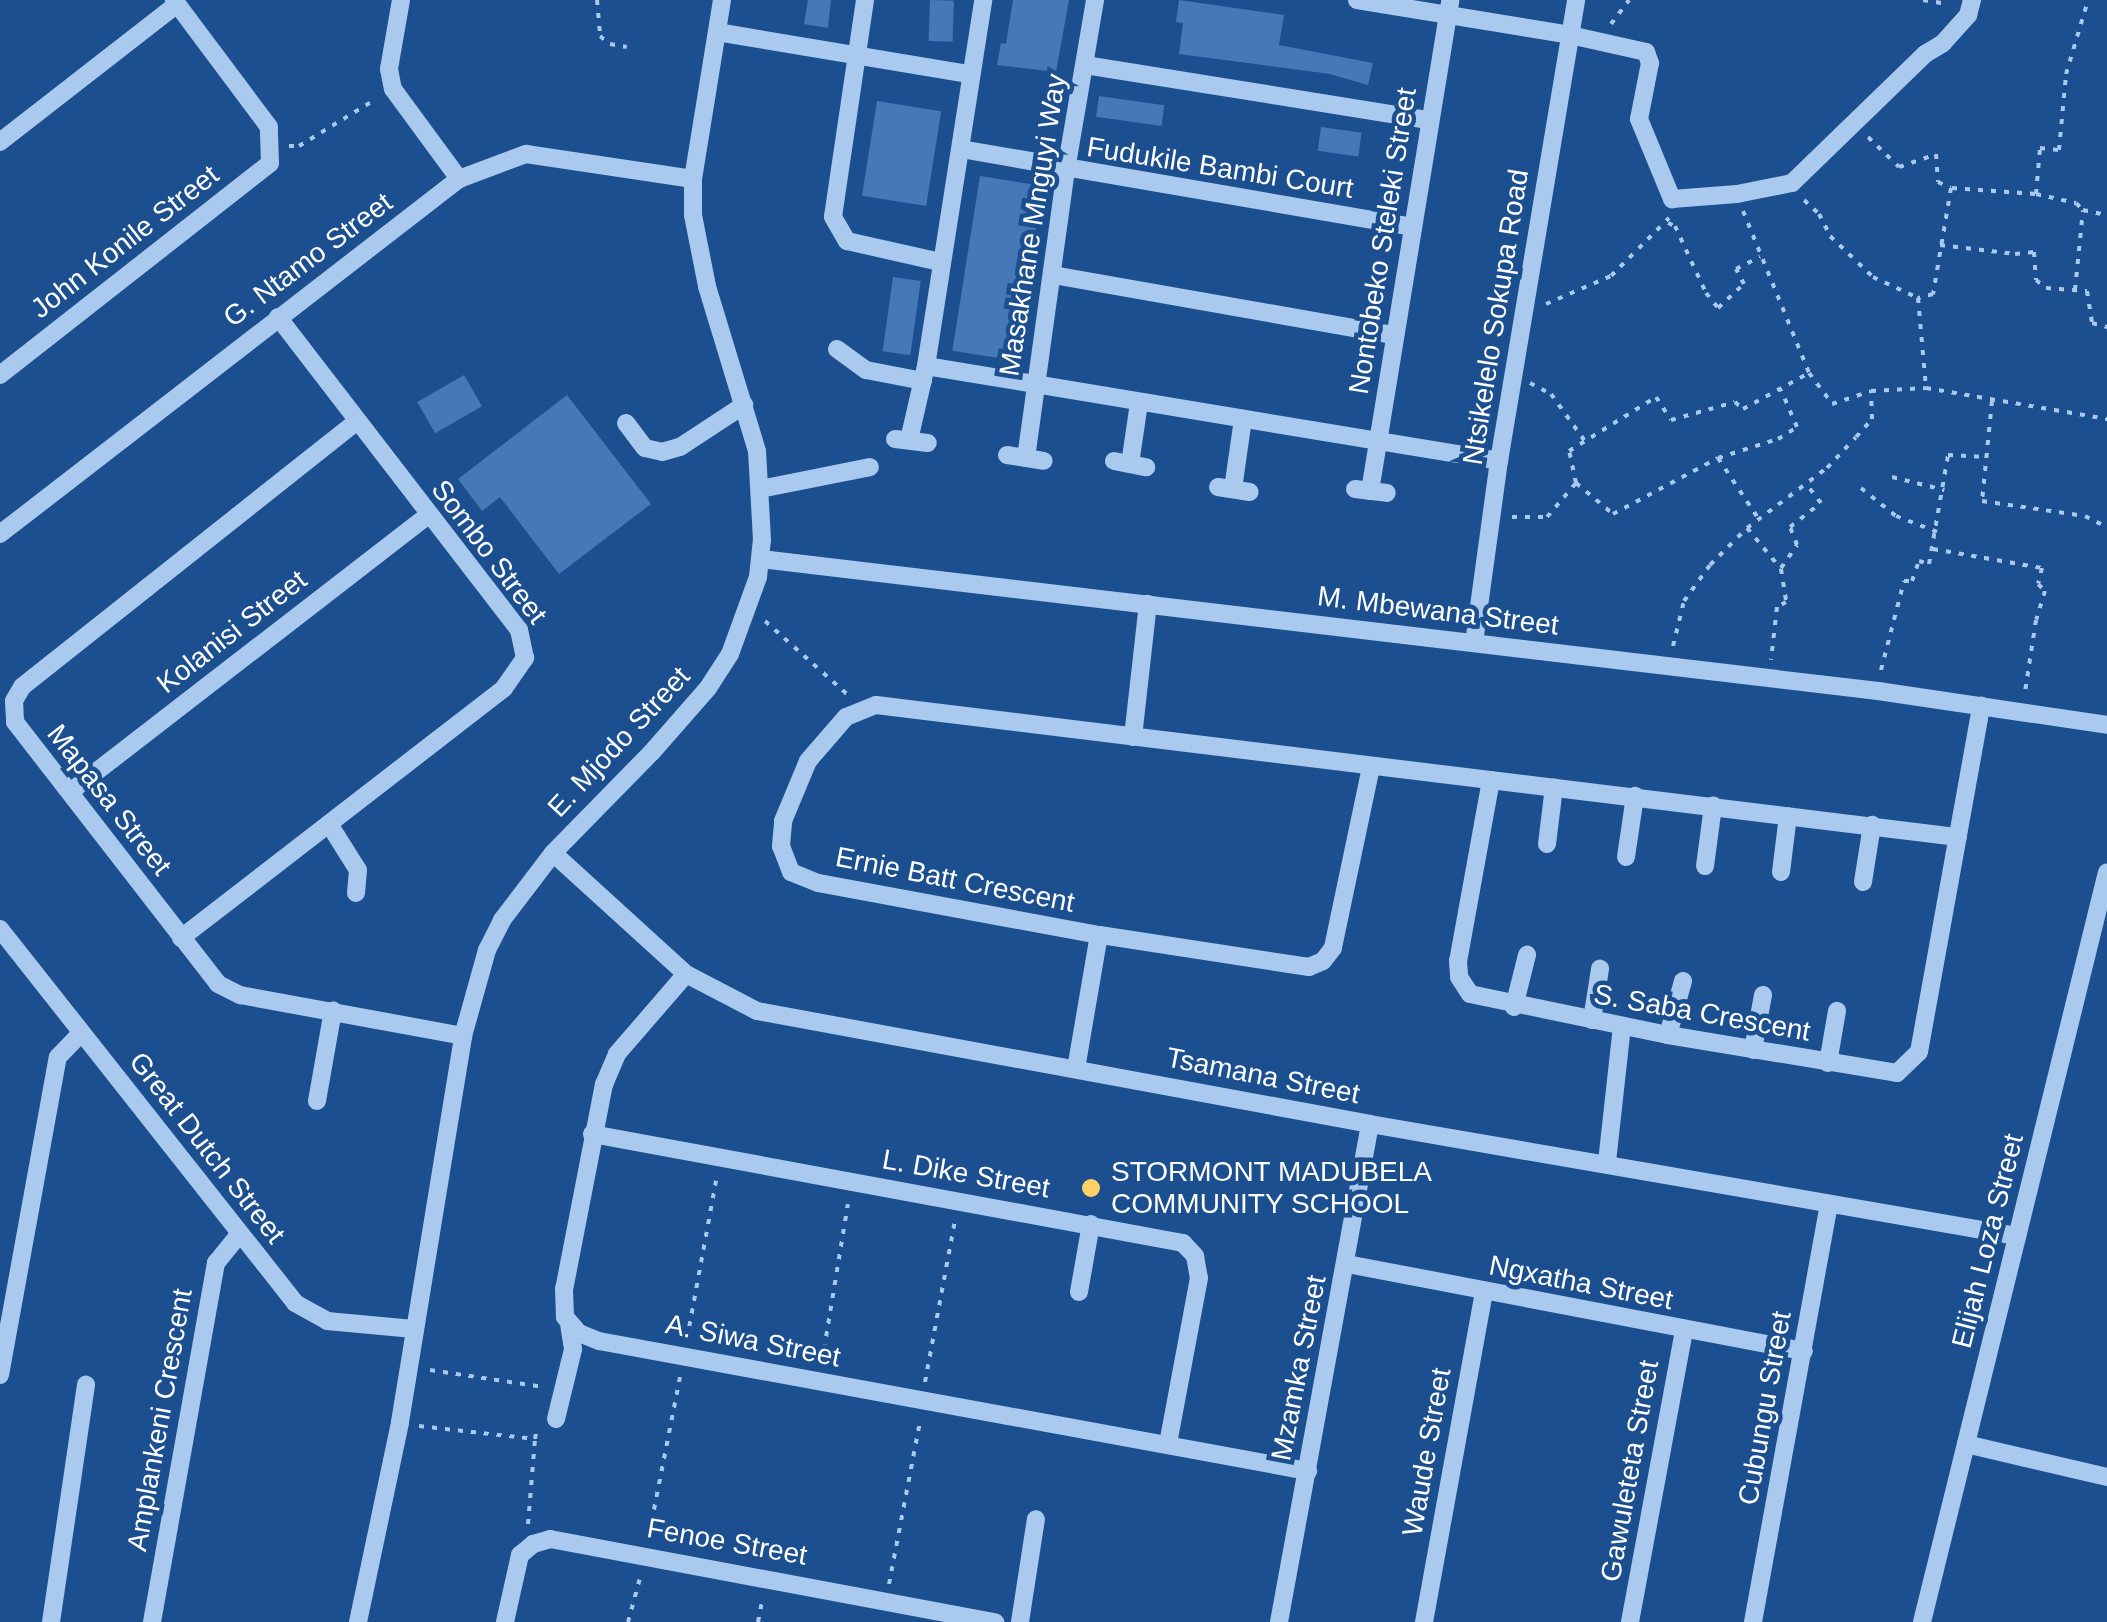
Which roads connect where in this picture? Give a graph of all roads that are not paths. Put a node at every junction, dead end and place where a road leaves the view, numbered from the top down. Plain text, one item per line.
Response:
1 (401, 0) edge
2 (722, 0) edge
3 (865, 0) edge
4 (983, 0) edge
5 (1096, 0) edge
6 (1356, 0) edge
7 (1576, 0) edge
8 (1972, 0) edge
9 (175, 2) edge
10 (1448, 7) edge
11 (717, 32) junction
12 (1570, 35) junction
13 (856, 53) junction
14 (1085, 65) junction
15 (968, 74) junction
16 (1430, 120) junction
17 (0, 142) edge
18 (961, 150) junction
19 (1066, 170) junction
20 (693, 179) junction
21 (460, 180) junction
22 (1412, 228) junction
23 (940, 262) junction
24 (1053, 276) junction
25 (278, 317) junction
26 (1394, 335) junction
27 (837, 349) dead end
28 (925, 374) junction
29 (0, 375) edge
30 (1037, 383) junction
31 (1139, 403) junction
32 (744, 405) junction
33 (1243, 420) junction
34 (356, 422) junction
35 (626, 423) dead end
36 (1379, 440) junction
37 (910, 441) dead end
38 (1026, 458) dead end
39 (1499, 461) junction
40 (1130, 464) dead end
41 (870, 467) dead end
42 (760, 489) junction
43 (1233, 489) dead end
44 (1371, 491) dead end
45 (428, 515) junction
46 (0, 534) edge
47 (761, 558) junction
48 (1148, 604) junction
49 (1474, 644) junction
50 (1980, 706) junction
51 (2107, 725) edge
52 (1133, 737) junction
53 (1371, 767) junction
54 (1491, 780) junction
55 (1554, 787) junction
56 (70, 792) junction
57 (1635, 796) junction
58 (1714, 806) junction
59 (1788, 816) junction
60 (329, 824) junction
61 (1872, 825) junction
62 (1958, 836) junction
63 (1547, 844) dead end
64 (553, 853) junction
65 (1626, 857) dead end
66 (1705, 866) dead end
67 (1781, 872) dead end
68 (2107, 872) edge
69 (1863, 882) dead end
70 (356, 893) dead end
71 (0, 929) edge
72 (1099, 935) junction
73 (181, 938) junction
74 (1528, 955) dead end
75 (1600, 968) dead end
76 (686, 974) junction
77 (1682, 982) dead end
78 (1764, 996) dead end
79 (1514, 1007) junction
80 (334, 1010) junction
81 (1837, 1010) dead end
82 (1592, 1020) junction
83 (1622, 1026) junction
84 (81, 1033) junction
85 (1668, 1035) junction
86 (463, 1036) junction
87 (1753, 1050) junction
88 (1828, 1064) junction
89 (1076, 1070) junction
90 (317, 1101) dead end
91 (1370, 1124) junction
92 (592, 1134) junction
93 (1608, 1162) junction
94 (1829, 1204) junction
95 (1091, 1224) junction
96 (239, 1235) junction
97 (2017, 1236) junction
98 (1348, 1264) junction
99 (1079, 1292) dead end
100 (1484, 1292) junction
101 (569, 1325) junction
102 (414, 1329) junction
103 (1684, 1330) junction
104 (1804, 1352) junction
105 (0, 1375) edge
106 (86, 1385) dead end
107 (556, 1419) road end
108 (1168, 1443) junction
109 (1966, 1444) junction
110 (1308, 1471) junction
111 (2107, 1477) edge
112 (1036, 1519) dead end
113 (51, 1622) edge
114 (152, 1622) edge
115 (358, 1622) edge
116 (505, 1622) edge
117 (996, 1622) edge
118 (1020, 1622) edge
119 (1278, 1622) edge
120 (1424, 1622) edge
121 (1630, 1622) edge
122 (1753, 1622) edge
123 (1922, 1622) edge

1 - 21 street
2 - 11 street, E. Mjodo Street
3 - 13 street
4 - 15 street
5 - 14 street, Masakhane Mnguyi Way
6 - 10 street
7 - 12 street, Ntsikelelo Sokupa Road
8 - 12 street
9 - 17 street
9 - 29 street, John Konile Street
10 - 12 street
10 - 16 street, Nontobeko Steleki Street
11 - 13 street
11 - 20 street, E. Mjodo Street
12 - 39 street, Ntsikelelo Sokupa Road
13 - 15 street
13 - 23 street
14 - 16 street
14 - 19 street, Masakhane Mnguyi Way
15 - 18 street
16 - 22 street, Nontobeko Steleki Street
18 - 19 street, Fudukile Bambi Court
18 - 23 street
19 - 22 street, Fudukile Bambi Court
19 - 24 street, Masakhane Mnguyi Way
20 - 21 street, G. Ntamo Street
20 - 32 street, E. Mjodo Street
21 - 25 street, G. Ntamo Street
22 - 26 street, Nontobeko Steleki Street
23 - 28 street
24 - 26 street
24 - 30 street, Masakhane Mnguyi Way
25 - 34 street, Sombo Street
25 - 46 street, G. Ntamo Street
26 - 36 street, Nontobeko Steleki Street
27 - 28 street
28 - 30 street
28 - 37 street
30 - 31 street
30 - 38 street, Masakhane Mnguyi Way
31 - 33 street
31 - 40 street
32 - 35 street
32 - 42 street, E. Mjodo Street
33 - 36 street
33 - 43 street
34 - 45 street, Sombo Street
34 - 56 street, Mapasa Street
36 - 39 street
36 - 44 street, Nontobeko Steleki Street
39 - 49 street, Ntsikelelo Sokupa Road
41 - 42 street
42 - 47 street, E. Mjodo Street
45 - 56 street, Kolanisi Street
45 - 60 street, Sombo Street
47 - 48 street, M. Mbewana Street
47 - 64 street, E. Mjodo Street
48 - 49 street, M. Mbewana Street
48 - 52 street
49 - 50 street, M. Mbewana Street
50 - 51 street, M. Mbewana Street
50 - 62 street, S. Saba Crescent
52 - 53 street
52 - 72 street, Ernie Batt Crescent
53 - 54 street
53 - 72 street, Ernie Batt Crescent
54 - 55 street
54 - 79 street, S. Saba Crescent
55 - 57 street
55 - 63 street
56 - 73 street, Mapasa Street
57 - 58 street
57 - 65 street
58 - 59 street
58 - 66 street
59 - 61 street
59 - 67 street
60 - 70 street
60 - 73 street, Sombo Street
61 - 62 street
61 - 69 street
62 - 88 street, S. Saba Crescent
64 - 76 street, Tsamana Street
64 - 86 street, E. Mjodo Street
68 - 97 street, Elijah Loza Street
71 - 84 street, Great Dutch Street
72 - 89 street, Ernie Batt Crescent
73 - 80 street, Mapasa Street
74 - 79 street
75 - 82 street
76 - 89 street, Tsamana Street
76 - 92 street
77 - 85 street
78 - 87 street
79 - 82 street, S. Saba Crescent
80 - 86 street, Mapasa Street
80 - 90 street
81 - 88 street
82 - 83 street, S. Saba Crescent
83 - 85 street, S. Saba Crescent
83 - 93 street
84 - 96 street, Great Dutch Street
84 - 105 street
85 - 87 street, S. Saba Crescent
86 - 102 street, E. Mjodo Street
87 - 88 street, S. Saba Crescent
89 - 91 street, Tsamana Street
91 - 93 street, Tsamana Street
91 - 98 street, Mzamka Street
92 - 95 street, L. Dike Street
92 - 101 street
93 - 94 street, Tsamana Street
94 - 97 street, Tsamana Street
94 - 104 street, Cubungu Street
95 - 99 street
95 - 108 street, L. Dike Street
96 - 102 street, Great Dutch Street
96 - 114 street, Amplankeni Crescent
97 - 109 street, Elijah Loza Street
98 - 100 street, Ngxatha Street
98 - 110 street, Mzamka Street
100 - 103 street, Ngxatha Street
100 - 120 street, Waude Street
101 - 107 street
101 - 108 street, A. Siwa Street
102 - 115 street, E. Mjodo Street
103 - 104 street, Ngxatha Street
103 - 121 street, Gawuleteta Street
104 - 122 street, Cubungu Street
106 - 113 street
108 - 110 street, A. Siwa Street
109 - 111 street
109 - 123 street, Elijah Loza Street
110 - 119 street, Mzamka Street
112 - 118 street
116 - 117 street, Fenoe Street

